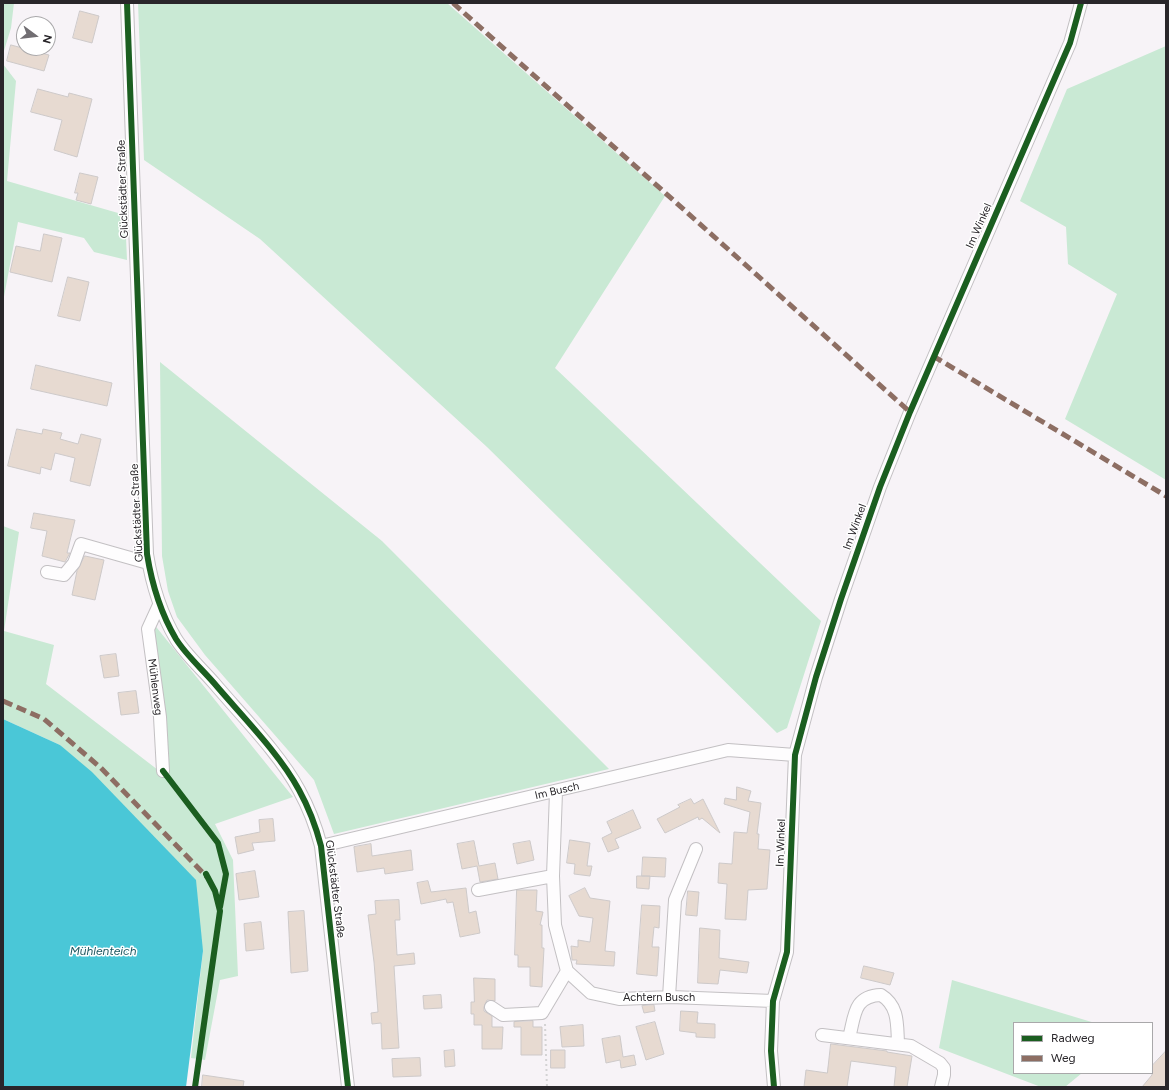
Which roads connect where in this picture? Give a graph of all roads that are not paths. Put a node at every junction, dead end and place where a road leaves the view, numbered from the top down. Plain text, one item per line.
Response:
1 (127, 3) edge
2 (1081, 3) edge
3 (148, 563) junction
4 (47, 572) dead end
5 (158, 605) junction
6 (795, 755) junction
7 (163, 771) dead end
8 (556, 792) junction
9 (322, 846) junction
10 (696, 849) dead end
11 (552, 876) junction
12 (478, 890) dead end
13 (567, 971) junction
14 (669, 997) junction
15 (773, 1001) junction
16 (491, 1007) dead end
17 (822, 1034) dead end
18 (849, 1038) junction
19 (898, 1044) junction
20 (348, 1087) edge
21 (774, 1087) edge
22 (941, 1087) edge

1 - 3 street, Glückstädter Straße
2 - 6 street, Im Winkel
3 - 4 street
3 - 5 street, Glückstädter Straße
5 - 7 street, Mühlenweg
5 - 9 street, Glückstädter Straße
6 - 8 street, Im Busch
6 - 15 street, Im Winkel
8 - 9 street, Im Busch
8 - 11 street
9 - 20 street, Glückstädter Straße
10 - 14 street
11 - 12 street
11 - 13 street
13 - 14 street, Achtern Busch
13 - 16 street
14 - 15 street, Achtern Busch
15 - 21 street, Im Winkel
17 - 18 street
18 - 19 street
18 - 19 street
19 - 22 street

